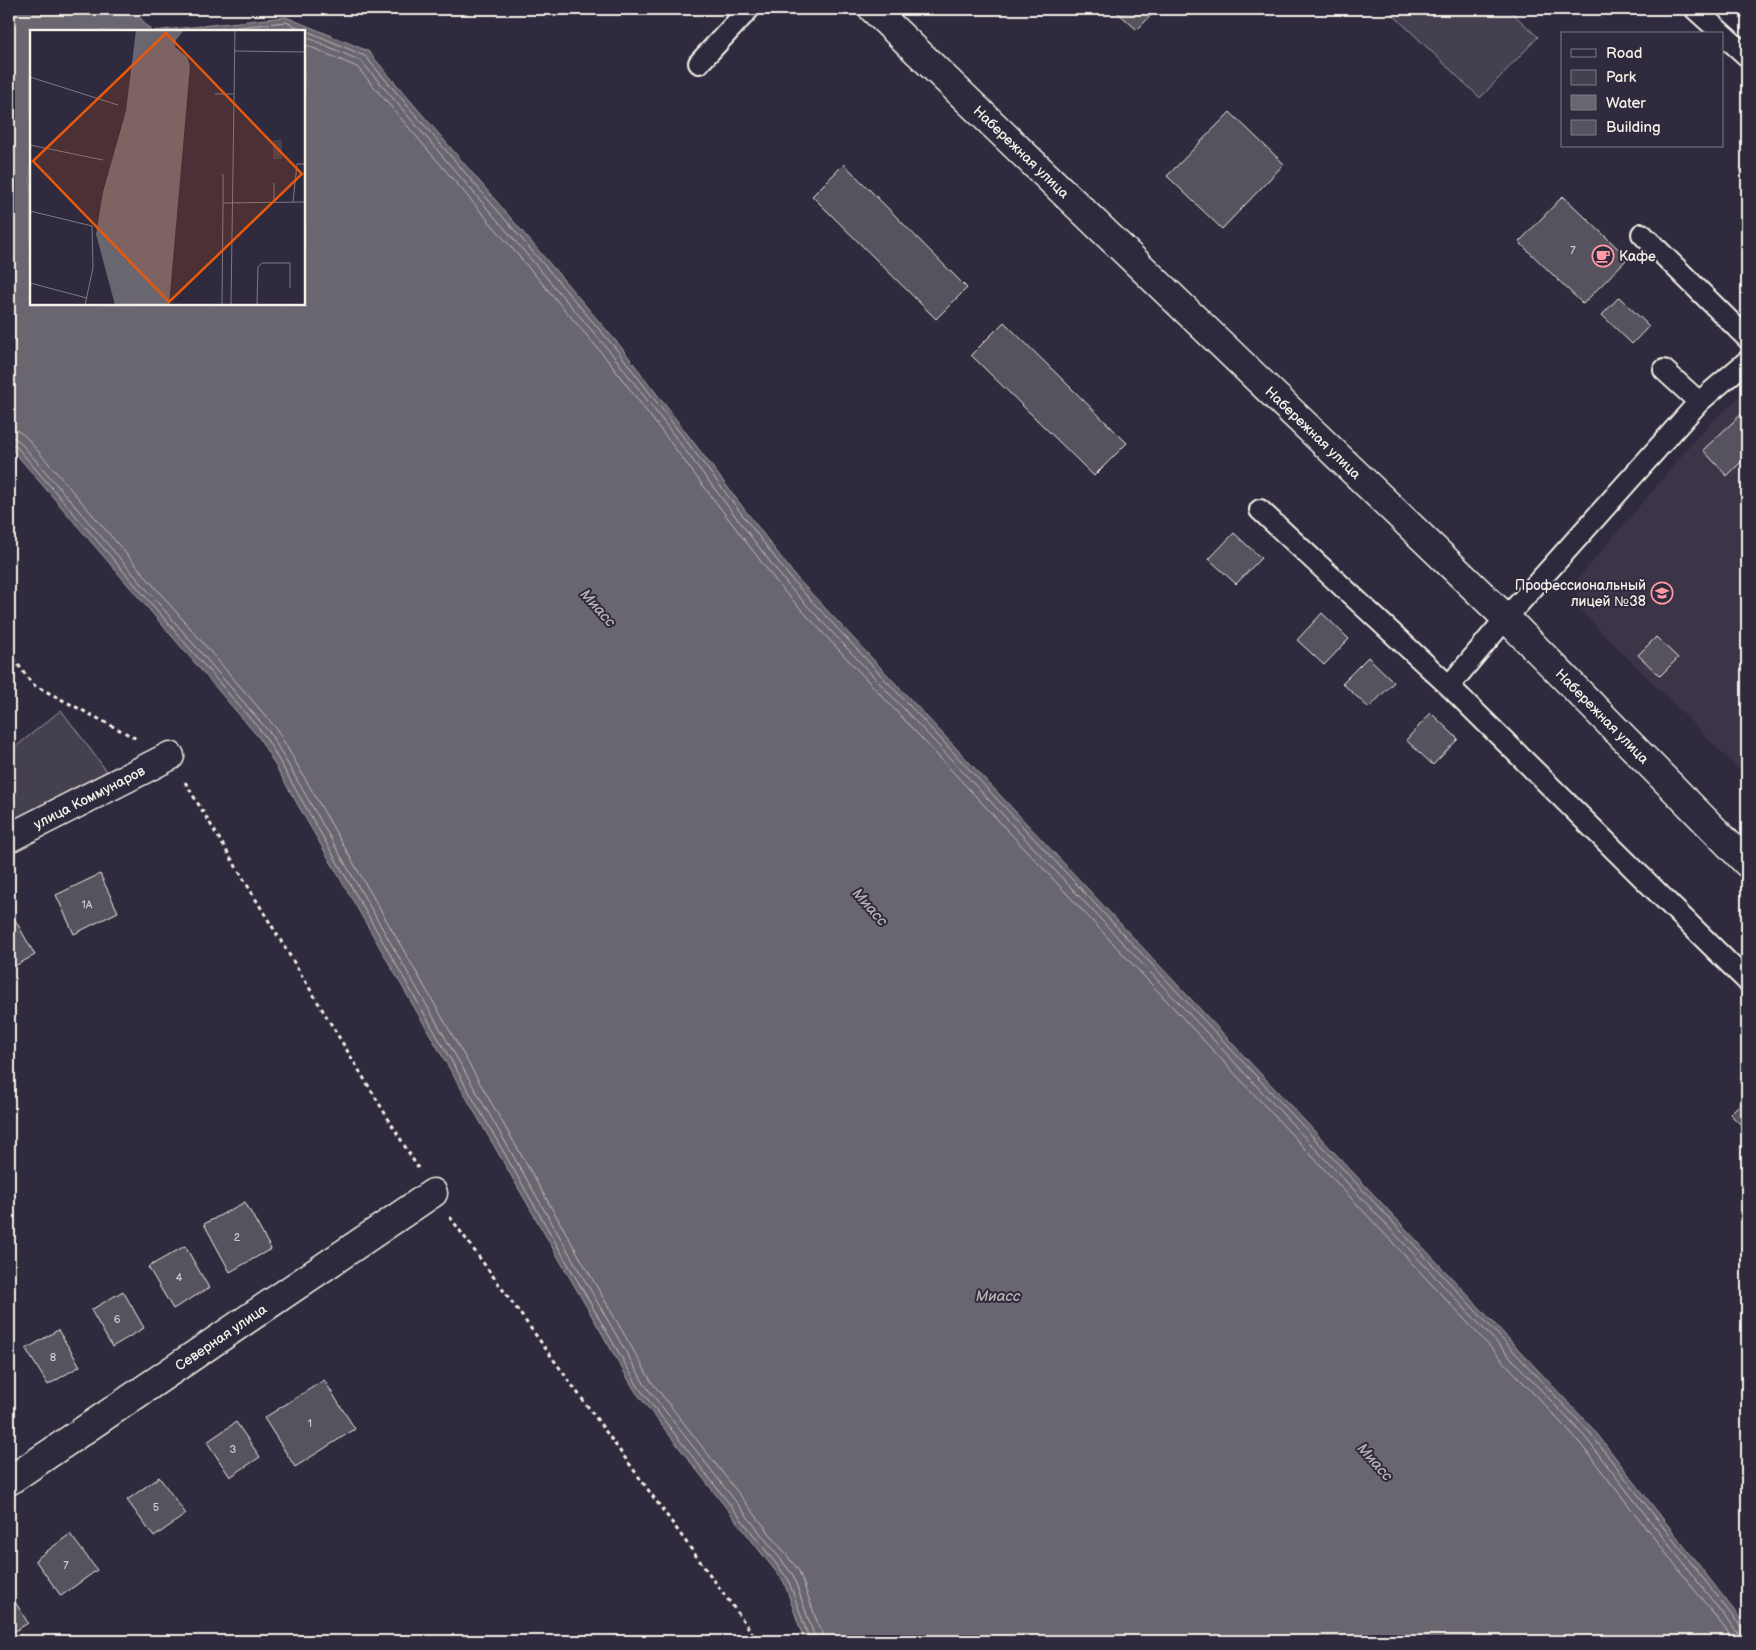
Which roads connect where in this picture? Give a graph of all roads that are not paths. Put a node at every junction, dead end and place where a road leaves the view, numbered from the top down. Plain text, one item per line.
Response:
1 (749, 9) edge
2 (873, 9) edge
3 (1696, 9) edge
4 (1721, 32) edge
5 (1724, 35) edge
6 (1747, 56) edge
7 (699, 62) dead end
8 (1642, 234) dead end
9 (1747, 338) edge
10 (1747, 361) edge
11 (1664, 370) dead end
12 (1699, 402) junction
13 (1260, 510) dead end
14 (1506, 618) junction
15 (1449, 686) junction
16 (170, 756) road end
17 (9, 838) edge
18 (1747, 863) edge
19 (1747, 981) edge
20 (433, 1193) road end
21 (9, 1481) edge

1 - 7 lane
2 - 14 street, Набережная улица
3 - 4 lane
5 - 6 lane
8 - 9 lane
10 - 12 lane
11 - 12 lane
12 - 14 lane
13 - 15 lane
14 - 15 lane
14 - 18 street, Набережная улица
15 - 19 lane
16 - 17 street, улица Коммунаров
20 - 21 street, Северная улица

